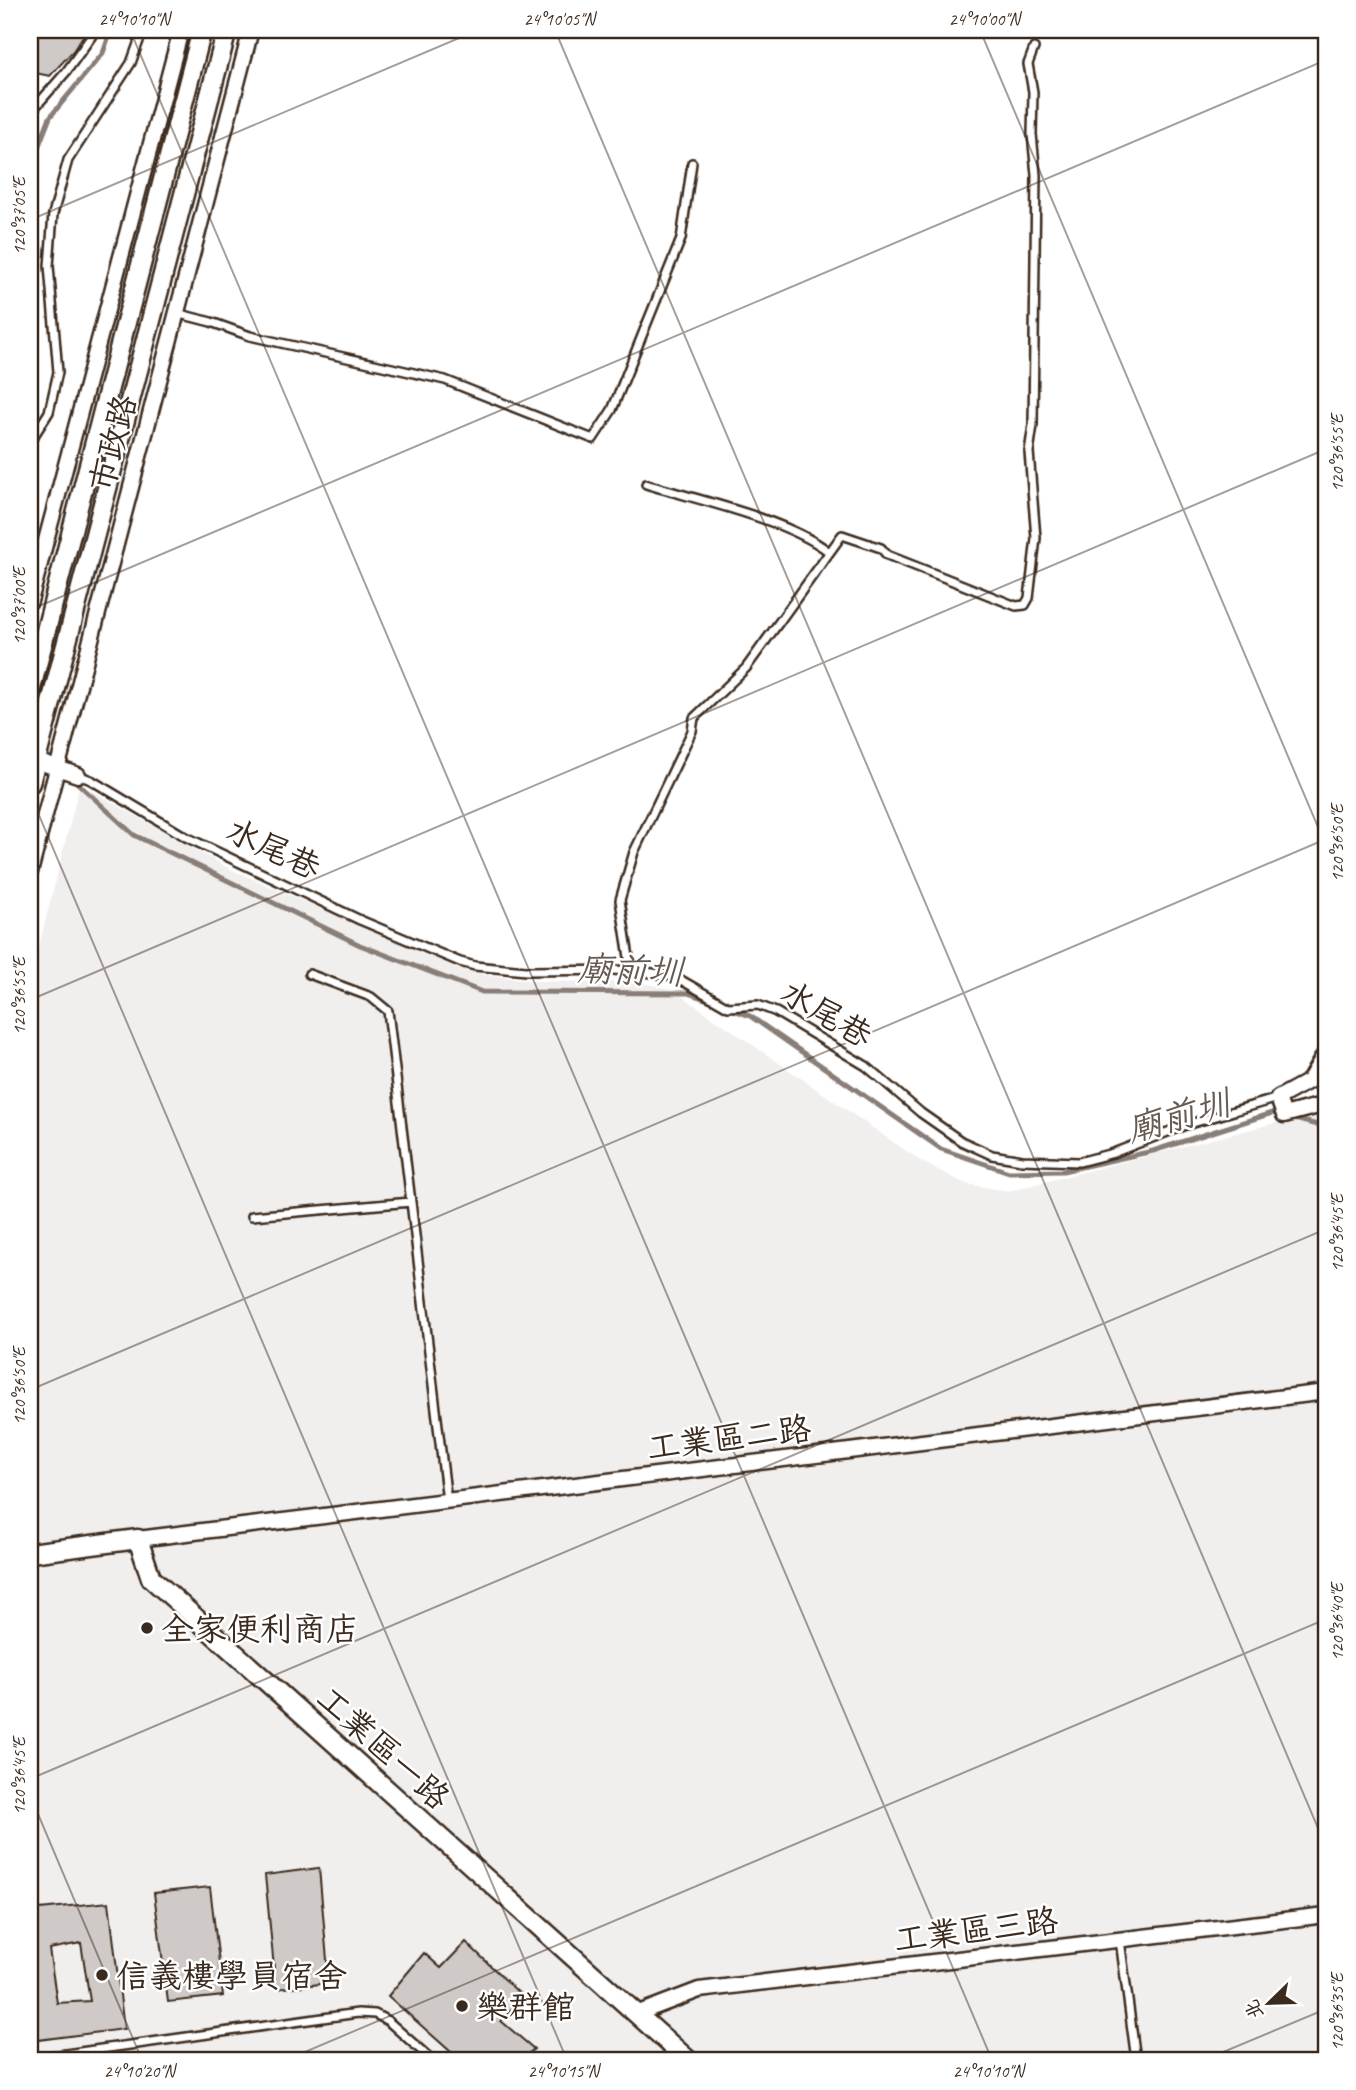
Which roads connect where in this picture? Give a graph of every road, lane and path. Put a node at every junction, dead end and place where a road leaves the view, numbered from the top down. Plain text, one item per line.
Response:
1 (96, 30) edge
2 (143, 30) edge
3 (181, 30) edge
4 (202, 30) edge
5 (227, 30) edge
6 (251, 30) edge
7 (1034, 48) dead end
8 (30, 113) edge
9 (692, 163) dead end
10 (176, 313) junction
11 (30, 442) edge
12 (646, 484) dead end
13 (828, 551) junction
14 (30, 601) edge
15 (30, 692) edge
16 (32, 760) edge
17 (57, 768) junction
18 (78, 775) joint
19 (30, 783) edge
20 (30, 872) edge
21 (632, 970) junction
22 (309, 974) dead end
23 (1326, 1052) edge
24 (1278, 1098) junction
25 (1326, 1104) edge
26 (411, 1202) junction
27 (252, 1216) dead end
28 (1326, 1392) edge
29 (447, 1501) junction
30 (138, 1539) junction
31 (30, 1553) edge
32 (1326, 1915) edge
33 (1120, 1940) junction
34 (636, 2014) junction
35 (30, 2059) edge
36 (432, 2060) edge
37 (688, 2060) edge
38 (1136, 2060) edge

1 - 8 lane
2 - 11 lane
3 - 14 street, 市政路
4 - 15 street, 市政路
5 - 16 street, 市政路
6 - 10 street, 市政路
7 - 13 lane
9 - 10 lane
10 - 17 street, 市政路
12 - 13 lane
13 - 21 lane
16 - 17 street, 水尾巷
16 - 19 street, 市政路
17 - 18 street, 水尾巷
17 - 20 street, 市政路
18 - 21 lane, 水尾巷
21 - 24 lane, 水尾巷
22 - 26 lane
23 - 24 street
24 - 25 street
26 - 27 lane
26 - 29 lane
28 - 29 street, 工業區二路
29 - 30 street, 工業區二路
30 - 31 street
30 - 34 street, 工業區一路
32 - 33 street, 工業區三路
33 - 34 street, 工業區三路
33 - 38 lane
34 - 37 street, 工業區一路
35 - 36 lane

